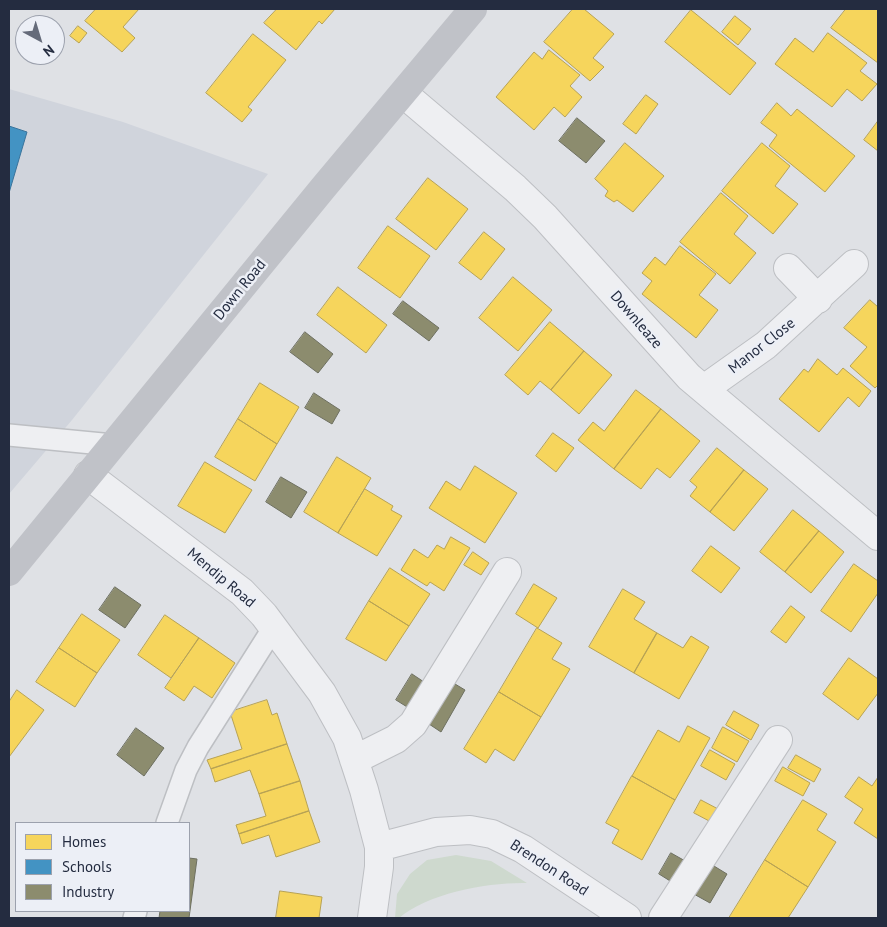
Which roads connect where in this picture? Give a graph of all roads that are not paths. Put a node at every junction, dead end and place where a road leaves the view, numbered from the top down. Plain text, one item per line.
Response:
1 (474, 9) edge
2 (404, 94) junction
3 (854, 264) dead end
4 (788, 268) dead end
5 (818, 299) junction
6 (704, 389) junction
7 (9, 435) edge
8 (113, 445) junction
9 (88, 475) junction
10 (878, 536) edge
11 (12, 558) edge
12 (507, 572) dead end
13 (274, 628) junction
14 (778, 740) dead end
15 (354, 760) junction
16 (167, 822) edge
17 (379, 847) junction
18 (372, 918) edge
19 (627, 918) edge
20 (663, 918) edge

1 - 2 street, Down Road
2 - 6 street, Downleaze
2 - 8 street, Down Road
3 - 5 street, Manor Close
4 - 5 street
5 - 6 street, Manor Close
6 - 10 street, Downleaze
7 - 8 lane
8 - 9 street, Down Road
9 - 11 street, Down Road
9 - 13 street, Mendip Road
12 - 15 street
13 - 15 street, Mendip Road
13 - 16 lane
14 - 20 street
15 - 17 street, Mendip Road
17 - 18 street, Mendip Road
17 - 19 street, Brendon Road

